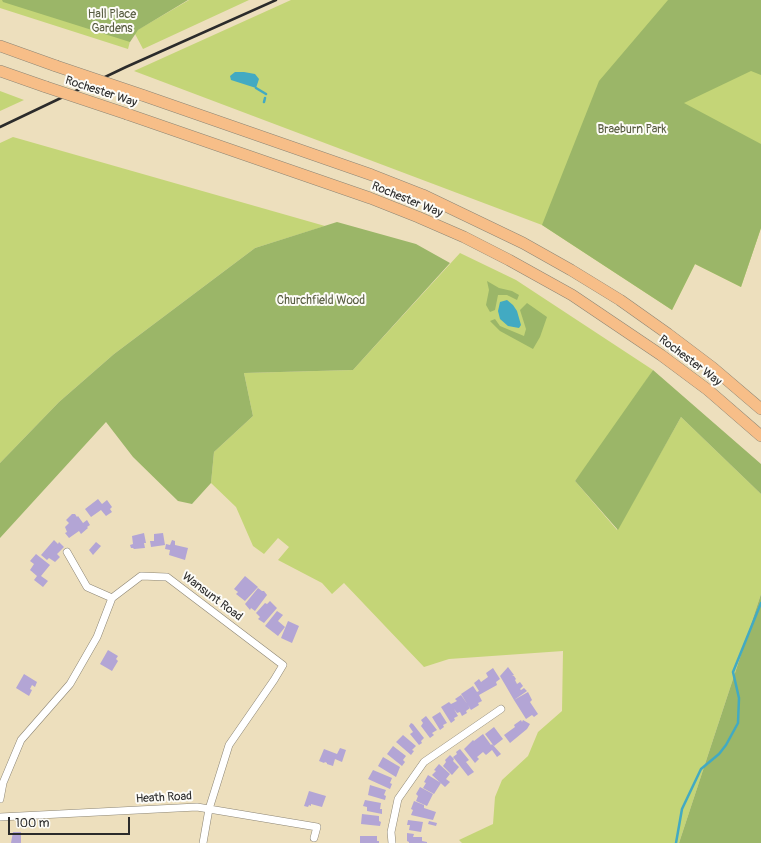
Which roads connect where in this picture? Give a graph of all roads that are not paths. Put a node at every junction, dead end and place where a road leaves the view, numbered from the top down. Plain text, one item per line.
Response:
1 (0, 46) edge
2 (0, 70) edge
3 (761, 409) edge
4 (761, 436) edge
5 (67, 552) dead end
6 (112, 598) junction
7 (502, 709) dead end
8 (0, 797) edge
9 (210, 808) junction
10 (0, 817) edge
11 (314, 838) dead end
12 (203, 843) edge
13 (392, 843) edge

1 - 3 highway, Rochester Way, bridge
2 - 4 highway, Rochester Way, bridge
5 - 6 street
6 - 8 street
6 - 9 street, Wansunt Road
7 - 13 street
9 - 10 street, Heath Road
9 - 11 street, Heath Road
9 - 12 street, Wansunt Road

